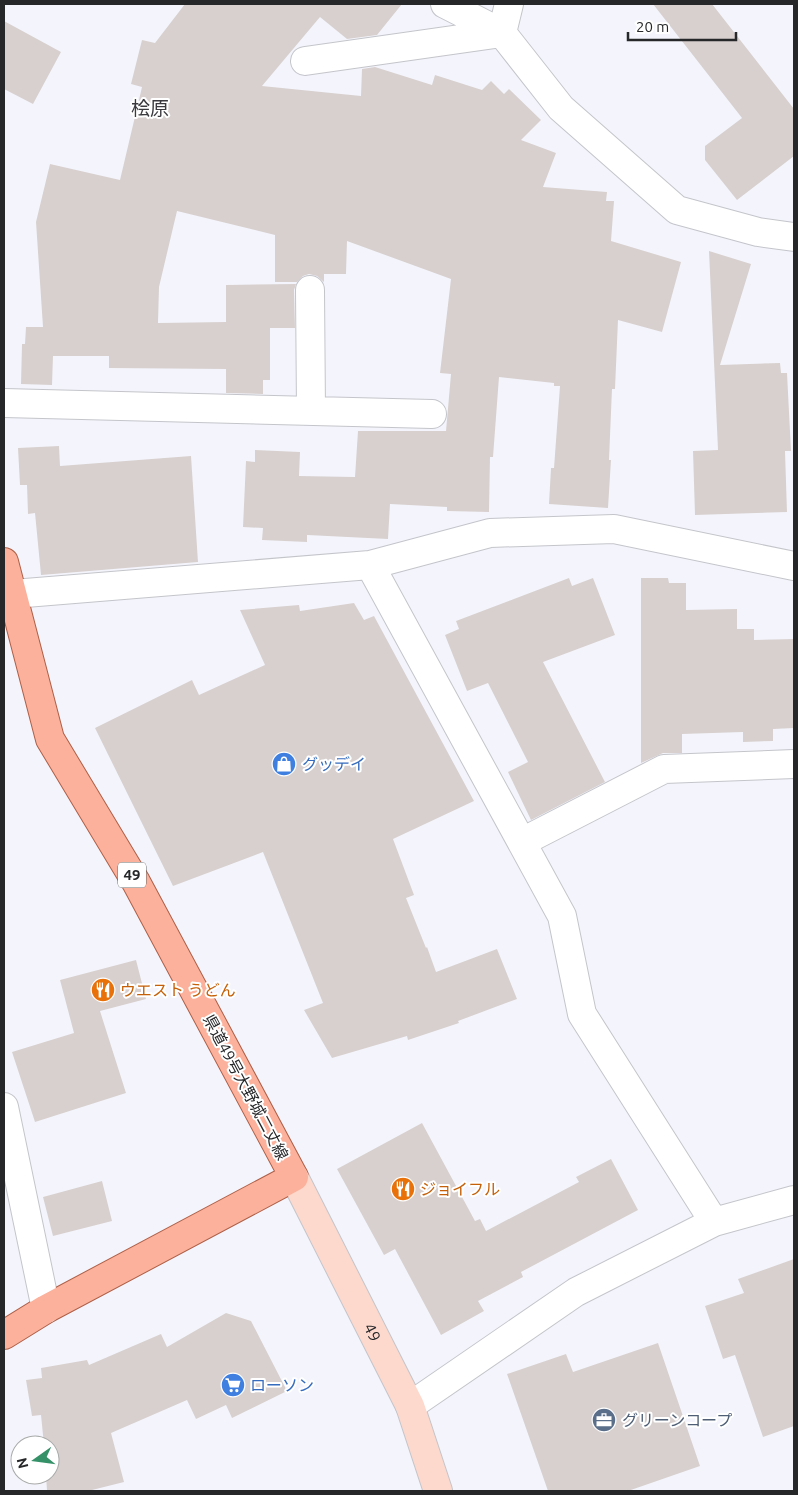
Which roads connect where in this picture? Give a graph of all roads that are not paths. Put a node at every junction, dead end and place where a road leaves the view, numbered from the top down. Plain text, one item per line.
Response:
1 (446, 4) edge
2 (509, 4) edge
3 (502, 33) junction
4 (305, 61) dead end
5 (794, 236) edge
6 (310, 290) dead end
7 (4, 403) edge
8 (311, 411) junction
9 (432, 414) dead end
10 (4, 562) edge
11 (370, 566) junction
12 (794, 566) edge
13 (7, 598) edge
14 (794, 764) edge
15 (522, 842) junction
16 (5, 1117) edge
17 (294, 1177) junction
18 (794, 1200) edge
19 (714, 1222) junction
20 (46, 1309) junction
21 (4, 1335) edge
22 (410, 1406) junction
23 (438, 1491) edge

1 - 3 street
2 - 3 street
3 - 4 street
3 - 5 street
6 - 8 street
7 - 8 street
8 - 9 street
10 - 13 main road, 県道49号大野城二丈線 / 49
11 - 12 street
11 - 13 street
11 - 15 street
13 - 17 main road, 県道49号大野城二丈線 / 49
14 - 15 street
15 - 19 street
16 - 20 street
17 - 20 main road, 県道49号大野城二丈線
17 - 22 street, 49 / 49
18 - 19 street
19 - 22 street
20 - 21 main road, 県道49号大野城二丈線
22 - 23 street, 49 / 49

